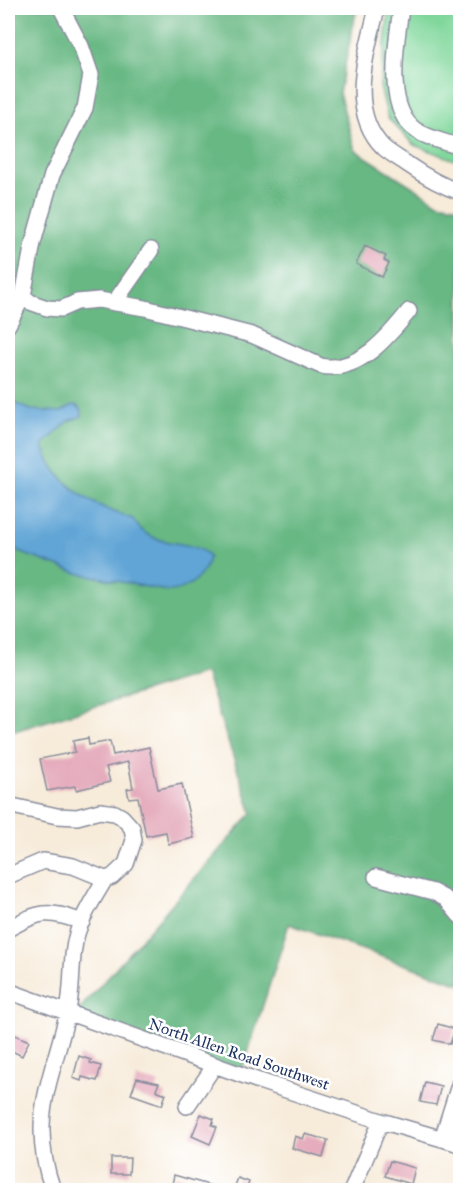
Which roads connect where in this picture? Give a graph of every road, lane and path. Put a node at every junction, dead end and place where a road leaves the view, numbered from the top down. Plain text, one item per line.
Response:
1 (61, 8) edge
2 (377, 8) edge
3 (401, 8) edge
4 (460, 147) edge
5 (460, 192) edge
6 (152, 250) dead end
7 (23, 296) junction
8 (114, 303) junction
9 (409, 311) dead end
10 (8, 325) edge
11 (8, 805) edge
12 (8, 876) edge
13 (375, 877) dead end
14 (105, 879) junction
15 (460, 916) edge
16 (82, 922) junction
17 (8, 929) edge
18 (8, 991) edge
19 (68, 1013) junction
20 (215, 1065) junction
21 (460, 1082) edge
22 (186, 1106) dead end
23 (460, 1120) edge
24 (381, 1121) junction
25 (452, 1142) edge
26 (53, 1191) edge
27 (352, 1191) edge

1 - 7 street
2 - 5 street
3 - 4 street
6 - 8 street
7 - 8 street
7 - 10 street
8 - 9 street
11 - 14 street
12 - 14 street
13 - 15 street
14 - 16 street
16 - 17 street
16 - 19 street
18 - 19 street, North Allen Road Southwest
19 - 20 street, North Allen Road Southwest
19 - 26 street
20 - 22 street
20 - 24 street, North Allen Road Southwest
21 - 25 street
23 - 25 street
24 - 25 street, North Allen Road Southwest
24 - 27 street

